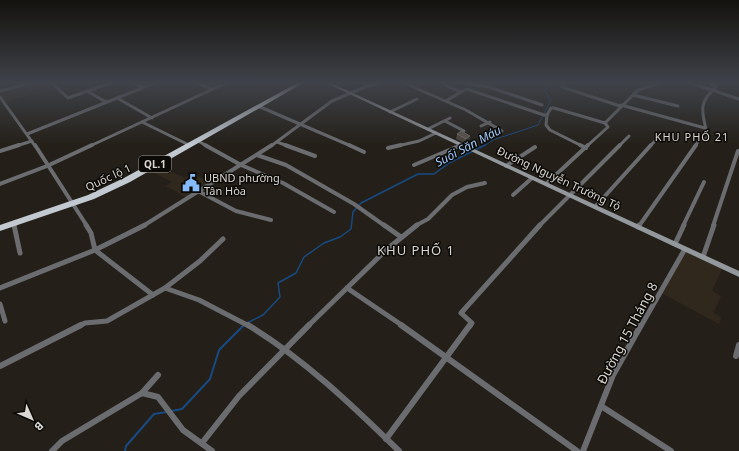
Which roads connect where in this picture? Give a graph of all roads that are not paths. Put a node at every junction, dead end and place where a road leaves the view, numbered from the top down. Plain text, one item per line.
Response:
1 (4, 103) edge
2 (103, 103) edge
3 (126, 103) edge
4 (183, 103) edge
5 (263, 103) edge
6 (328, 103) edge
7 (372, 103) edge
8 (409, 103) edge
9 (451, 103) edge
10 (510, 103) edge
11 (536, 103) edge
12 (612, 103) edge
13 (624, 103) edge
14 (666, 103) edge
15 (702, 103) edge
16 (542, 105) dead end
17 (258, 106) junction
18 (621, 106) junction
19 (678, 106) dead end
20 (390, 112) junction
21 (546, 115) junction
22 (152, 118) junction
23 (450, 118) dead end
24 (445, 121) junction
25 (142, 122) junction
26 (490, 122) junction
27 (605, 123) junction
28 (300, 125) junction
29 (481, 126) dead end
30 (705, 128) junction
31 (428, 129) junction
32 (464, 131) edge
33 (502, 131) dead end
34 (436, 133) junction
35 (27, 134) junction
36 (629, 136) dead end
37 (198, 140) junction
38 (32, 141) junction
39 (655, 141) dead end
40 (276, 142) junction
41 (461, 145) junction
42 (189, 146) junction
43 (535, 147) dead end
44 (388, 148) dead end
45 (586, 148) junction
46 (0, 151) edge
47 (738, 151) edge
48 (364, 152) dead end
49 (257, 155) junction
50 (315, 156) dead end
51 (414, 165) dead end
52 (47, 166) junction
53 (241, 166) junction
54 (506, 166) junction
55 (532, 178) junction
56 (704, 182) dead end
57 (485, 183) dead end
58 (0, 184) edge
59 (546, 184) junction
60 (200, 192) junction
61 (513, 195) dead end
62 (569, 195) junction
63 (72, 204) junction
64 (595, 207) junction
65 (334, 212) dead end
66 (271, 220) dead end
67 (14, 224) junction
68 (638, 227) junction
69 (0, 228) edge
70 (401, 238) junction
71 (223, 239) dead end
72 (675, 244) junction
73 (685, 249) junction
74 (95, 250) junction
75 (20, 253) dead end
76 (702, 257) junction
77 (739, 274) edge
78 (0, 288) edge
79 (165, 288) junction
80 (346, 288) junction
81 (153, 295) junction
82 (0, 304) edge
83 (5, 321) dead end
84 (739, 345) edge
85 (284, 349) junction
86 (736, 356) dead end
87 (448, 358) junction
88 (0, 366) edge
89 (158, 375) dead end
90 (142, 393) junction
91 (601, 406) junction
92 (386, 439) junction
93 (202, 444) junction
94 (209, 450) edge
95 (52, 451) edge
96 (399, 451) edge
97 (578, 451) edge
98 (583, 451) edge
99 (671, 451) edge

1 - 35 street
2 - 35 street
3 - 22 street
4 - 22 street
5 - 17 highway, Quốc lộ 1 / QL.1
6 - 28 street
7 - 20 main road, Đường Nguyễn Trường Tộ
8 - 20 street
9 - 26 street
10 - 21 street
11 - 16 street
12 - 18 street
13 - 18 street
14 - 19 street
15 - 30 street
17 - 28 street
17 - 37 highway, Quốc lộ 1 / QL.1
18 - 27 street
18 - 30 street
20 - 31 main road, Đường Nguyễn Trường Tộ
21 - 27 street
21 - 45 street
22 - 25 street
23 - 24 street
24 - 31 street
24 - 32 street
25 - 42 street
25 - 52 street
26 - 29 street
26 - 33 street
27 - 45 street
28 - 40 street
28 - 48 street
30 - 68 street
31 - 34 main road, Đường Nguyễn Trường Tộ
34 - 41 main road, Đường Nguyễn Trường Tộ
34 - 44 street
35 - 38 street
36 - 62 street
37 - 42 highway, Quốc lộ 1 / QL.1
37 - 53 street
38 - 46 street
38 - 52 street
39 - 64 street
40 - 49 street
40 - 50 street
41 - 51 street
41 - 54 main road, Đường Nguyễn Trường Tộ
42 - 63 highway, Quốc lộ 1 / QL.1
43 - 54 street
45 - 59 street
47 - 76 street
49 - 53 street
49 - 70 street
52 - 58 street
52 - 63 street
53 - 60 street
53 - 65 street
54 - 55 main road, Đường Nguyễn Trường Tộ
55 - 59 main road, Đường Nguyễn Trường Tộ
55 - 61 street
56 - 72 street
57 - 70 street
59 - 62 main road, Đường Nguyễn Trường Tộ
60 - 66 street
60 - 74 street
62 - 64 main road, Đường Nguyễn Trường Tộ
62 - 87 street
63 - 67 highway, Quốc lộ 1 / QL.1
63 - 74 street
64 - 68 main road, Đường Nguyễn Trường Tộ
67 - 69 highway, Quốc lộ 1 / QL.1
67 - 75 street
68 - 72 main road, Đường Nguyễn Trường Tộ
70 - 80 street
71 - 79 street
72 - 73 main road, Đường Nguyễn Trường Tộ
73 - 76 main road, Đường Nguyễn Trường Tộ
73 - 91 street, Đường 15 Tháng 8
74 - 78 street
74 - 81 street
76 - 77 main road, Đường Nguyễn Trường Tộ
79 - 81 street
79 - 85 street
80 - 85 street
80 - 87 street
81 - 88 street
82 - 83 street
84 - 86 street
85 - 92 street
85 - 93 street
87 - 92 street
87 - 97 street
89 - 90 street
90 - 93 street
90 - 95 street
91 - 98 street, Đường 15 Tháng 8
91 - 99 street
92 - 96 street
93 - 94 street

